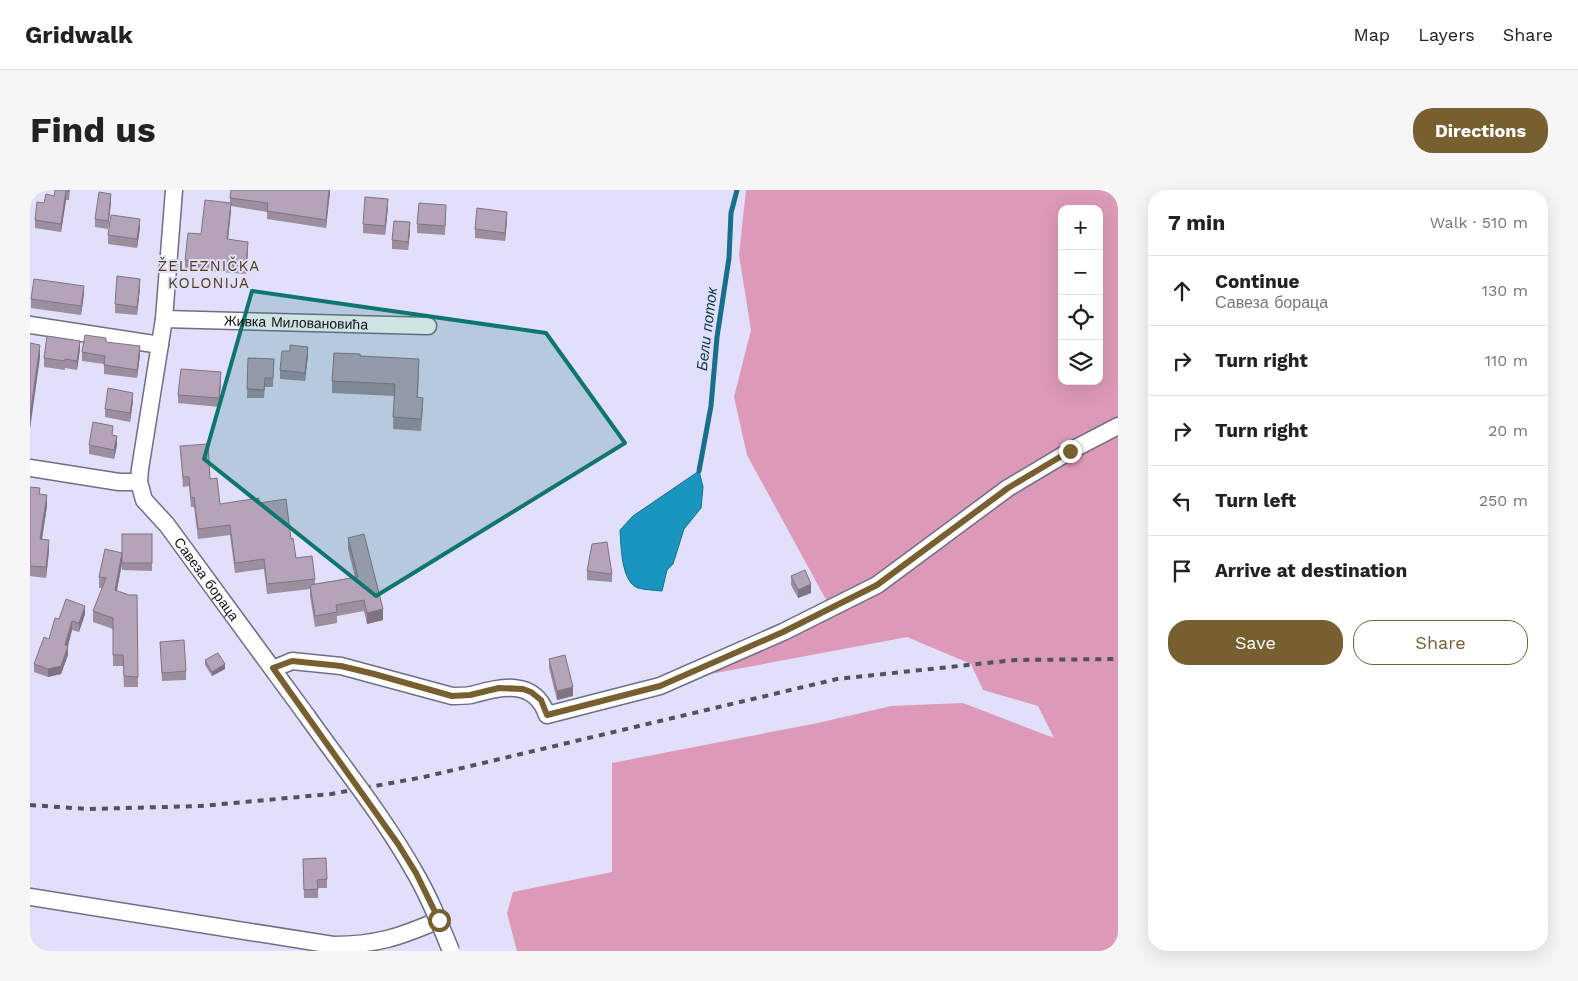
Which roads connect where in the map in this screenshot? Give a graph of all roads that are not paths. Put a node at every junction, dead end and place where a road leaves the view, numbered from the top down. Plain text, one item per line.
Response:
1 (174, 190) edge
2 (164, 319) junction
3 (30, 325) edge
4 (428, 326) dead end
5 (160, 345) junction
6 (1118, 426) edge
7 (30, 468) edge
8 (139, 482) junction
9 (273, 668) junction
10 (30, 897) edge
11 (439, 920) junction
12 (451, 951) edge

1 - 2 street, Савеза бораца
2 - 4 street, Живка Миловановића
2 - 5 street, Савеза бораца
3 - 5 street
5 - 8 street, Савеза бораца
6 - 9 street
7 - 8 street
8 - 9 street, Савеза бораца
9 - 11 street, Савеза бораца, bridge
10 - 11 street
11 - 12 street, Савеза бораца, bridge

